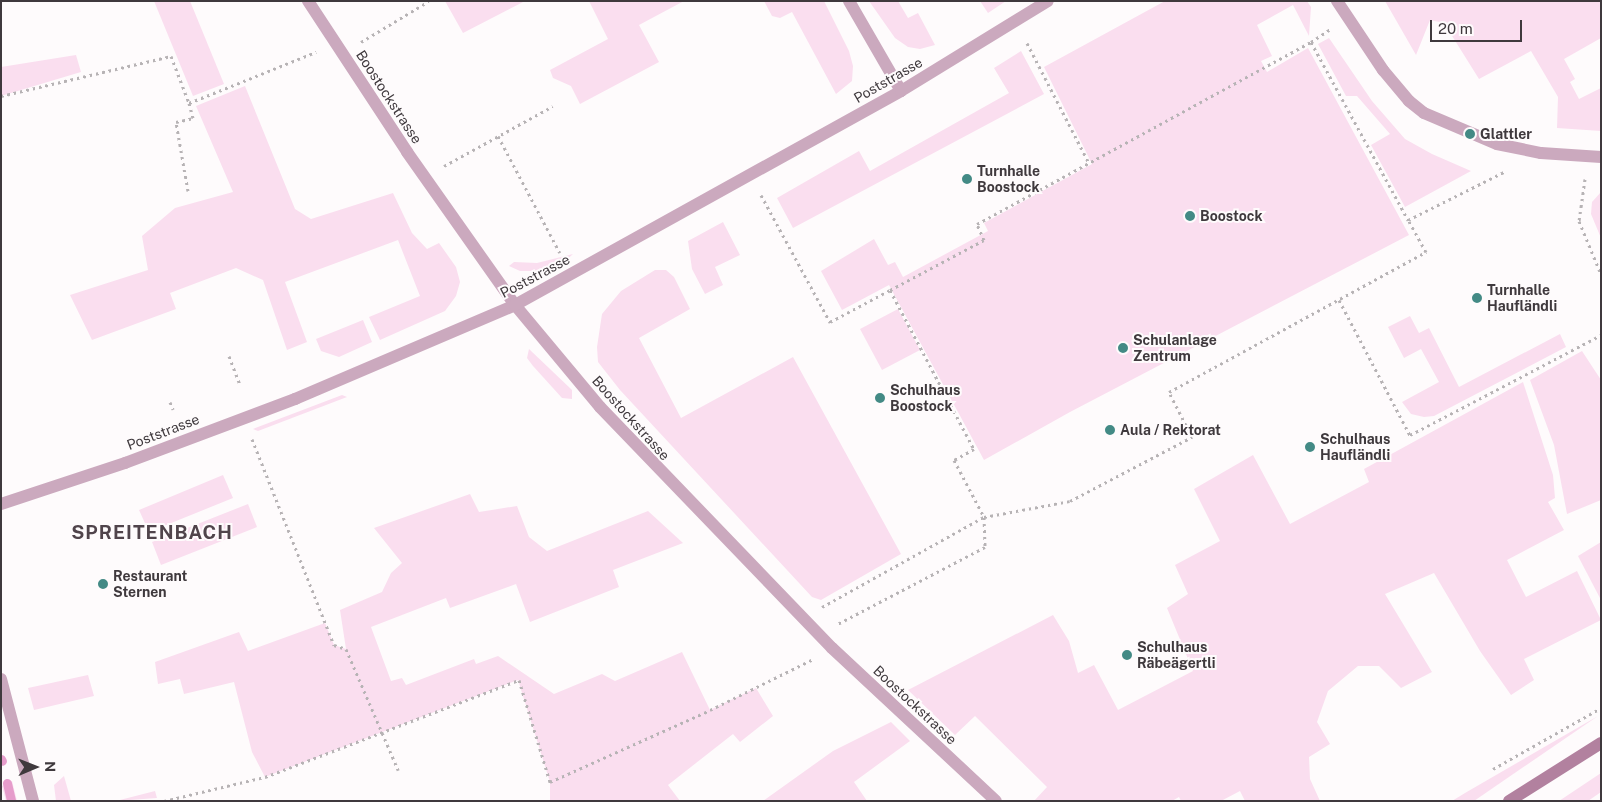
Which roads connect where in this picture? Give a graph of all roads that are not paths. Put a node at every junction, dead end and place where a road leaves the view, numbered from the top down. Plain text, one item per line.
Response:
1 (308, 1) edge
2 (849, 1) edge
3 (1048, 1) edge
4 (1337, 1) edge
5 (901, 90) junction
6 (1601, 157) edge
7 (515, 305) junction
8 (1, 504) edge
9 (1, 679) edge
10 (1601, 743) edge
11 (33, 801) edge
12 (996, 801) edge
13 (1509, 801) edge

1 - 7 street, Boostockstrasse
2 - 5 street
3 - 5 street, Poststrasse
4 - 6 street
5 - 7 street, Poststrasse
7 - 8 street, Poststrasse
7 - 12 street, Boostockstrasse
9 - 11 street
10 - 13 street

